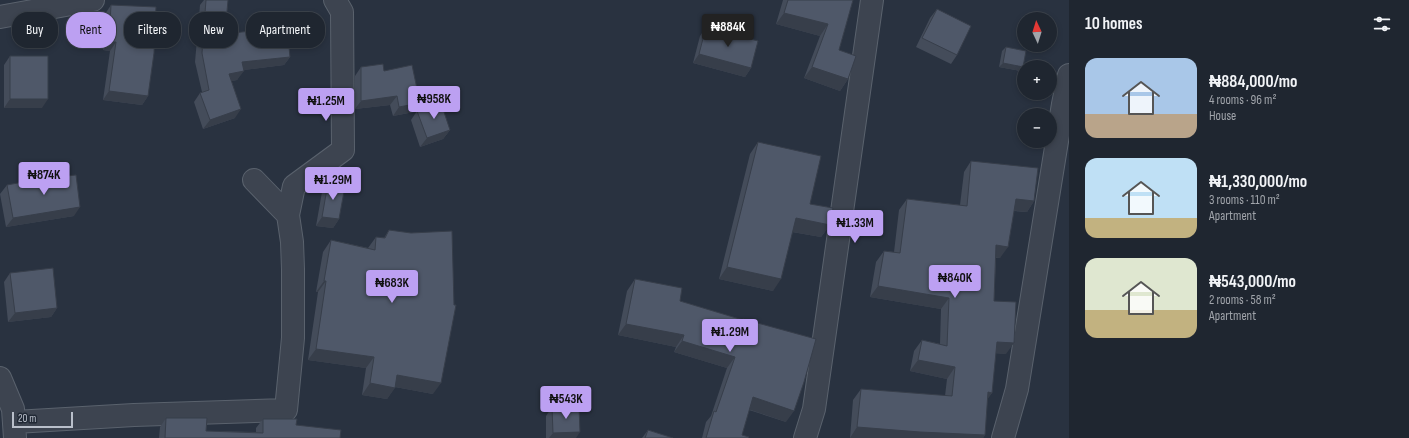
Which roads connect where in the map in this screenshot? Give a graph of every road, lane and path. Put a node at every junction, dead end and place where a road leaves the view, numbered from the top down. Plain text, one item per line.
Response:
1 (94, 0) edge
2 (335, 0) edge
3 (872, 0) edge
4 (0, 17) edge
5 (1069, 74) edge
6 (254, 180) dead end
7 (288, 215) junction
8 (0, 378) edge
9 (15, 430) edge
10 (805, 438) edge
11 (1003, 438) edge

1 - 4 street
2 - 7 street
3 - 10 street
5 - 11 street
6 - 7 street
7 - 9 street
8 - 9 street

